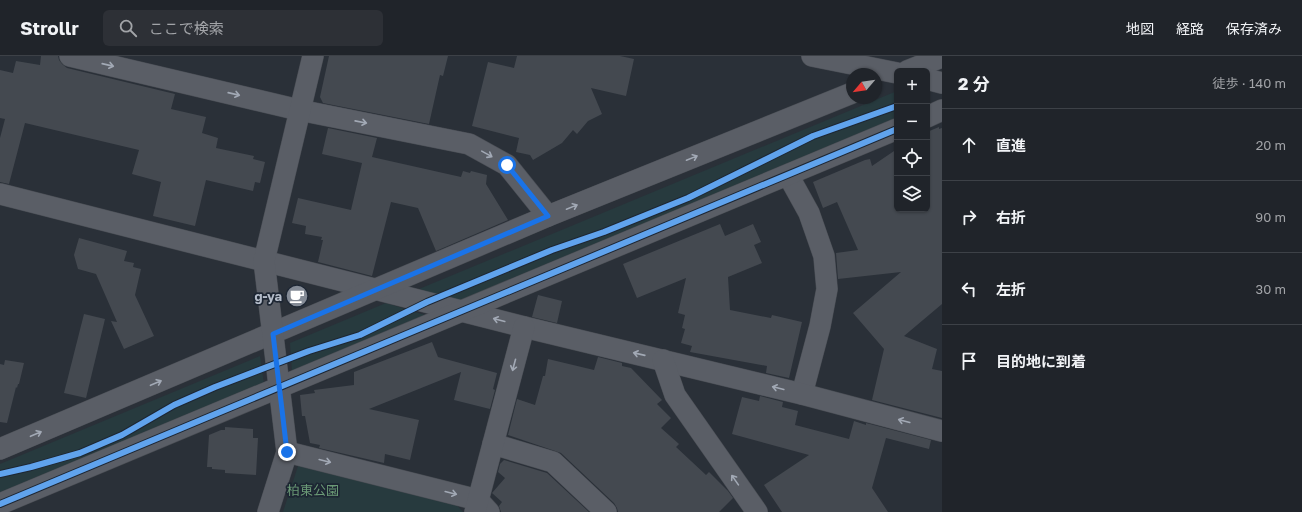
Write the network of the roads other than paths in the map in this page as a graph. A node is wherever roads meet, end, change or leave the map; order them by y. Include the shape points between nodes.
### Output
1 (70, 56) edge
2 (313, 56) edge
3 (812, 56) edge
4 (942, 57) edge
5 (914, 68) edge
6 (894, 73) edge
7 (894, 75) edge
8 (930, 80) edge
9 (882, 81) edge
10 (942, 83) edge
11 (846, 95) edge
12 (299, 110) junction
13 (942, 110) edge
14 (930, 116) edge
15 (894, 130) edge
16 (788, 175) junction
17 (0, 194) edge
18 (548, 216) junction
19 (264, 261) junction
20 (378, 290) junction
21 (462, 310) junction
22 (524, 327) junction
23 (273, 334) junction
24 (663, 360) junction
25 (280, 386) junction
26 (802, 394) junction
27 (942, 431) edge
28 (493, 444) junction
29 (0, 449) edge
30 (287, 452) junction
31 (0, 504) edge
32 (481, 508) edge
33 (268, 512) edge
34 (606, 512) edge
35 (757, 512) edge

1 -> 12 street
2 - 12 street
3 - 6 street
4 - 5 street
7 - 9 street
8 - 10 street
18 -> 11 street
12 -> 18 street via 469,144 507,165
12 - 19 street
13 - 14 street
15 - 16 street
16 - 21 street
16 - 26 street via 809,213 824,256 826,289 820,326
17 - 19 street
18 - 20 street
19 - 20 street
19 - 23 street
20 - 21 street
20 - 23 street
22 -> 21 street
21 - 25 street
24 -> 22 street
22 -> 28 street
23 - 25 street
29 -> 23 street
26 -> 24 street
35 -> 24 street via 675,395
25 - 30 street
25 - 31 street
27 -> 26 street
28 - 32 street
28 - 34 street via 553,462
30 -> 32 street
30 - 33 street

